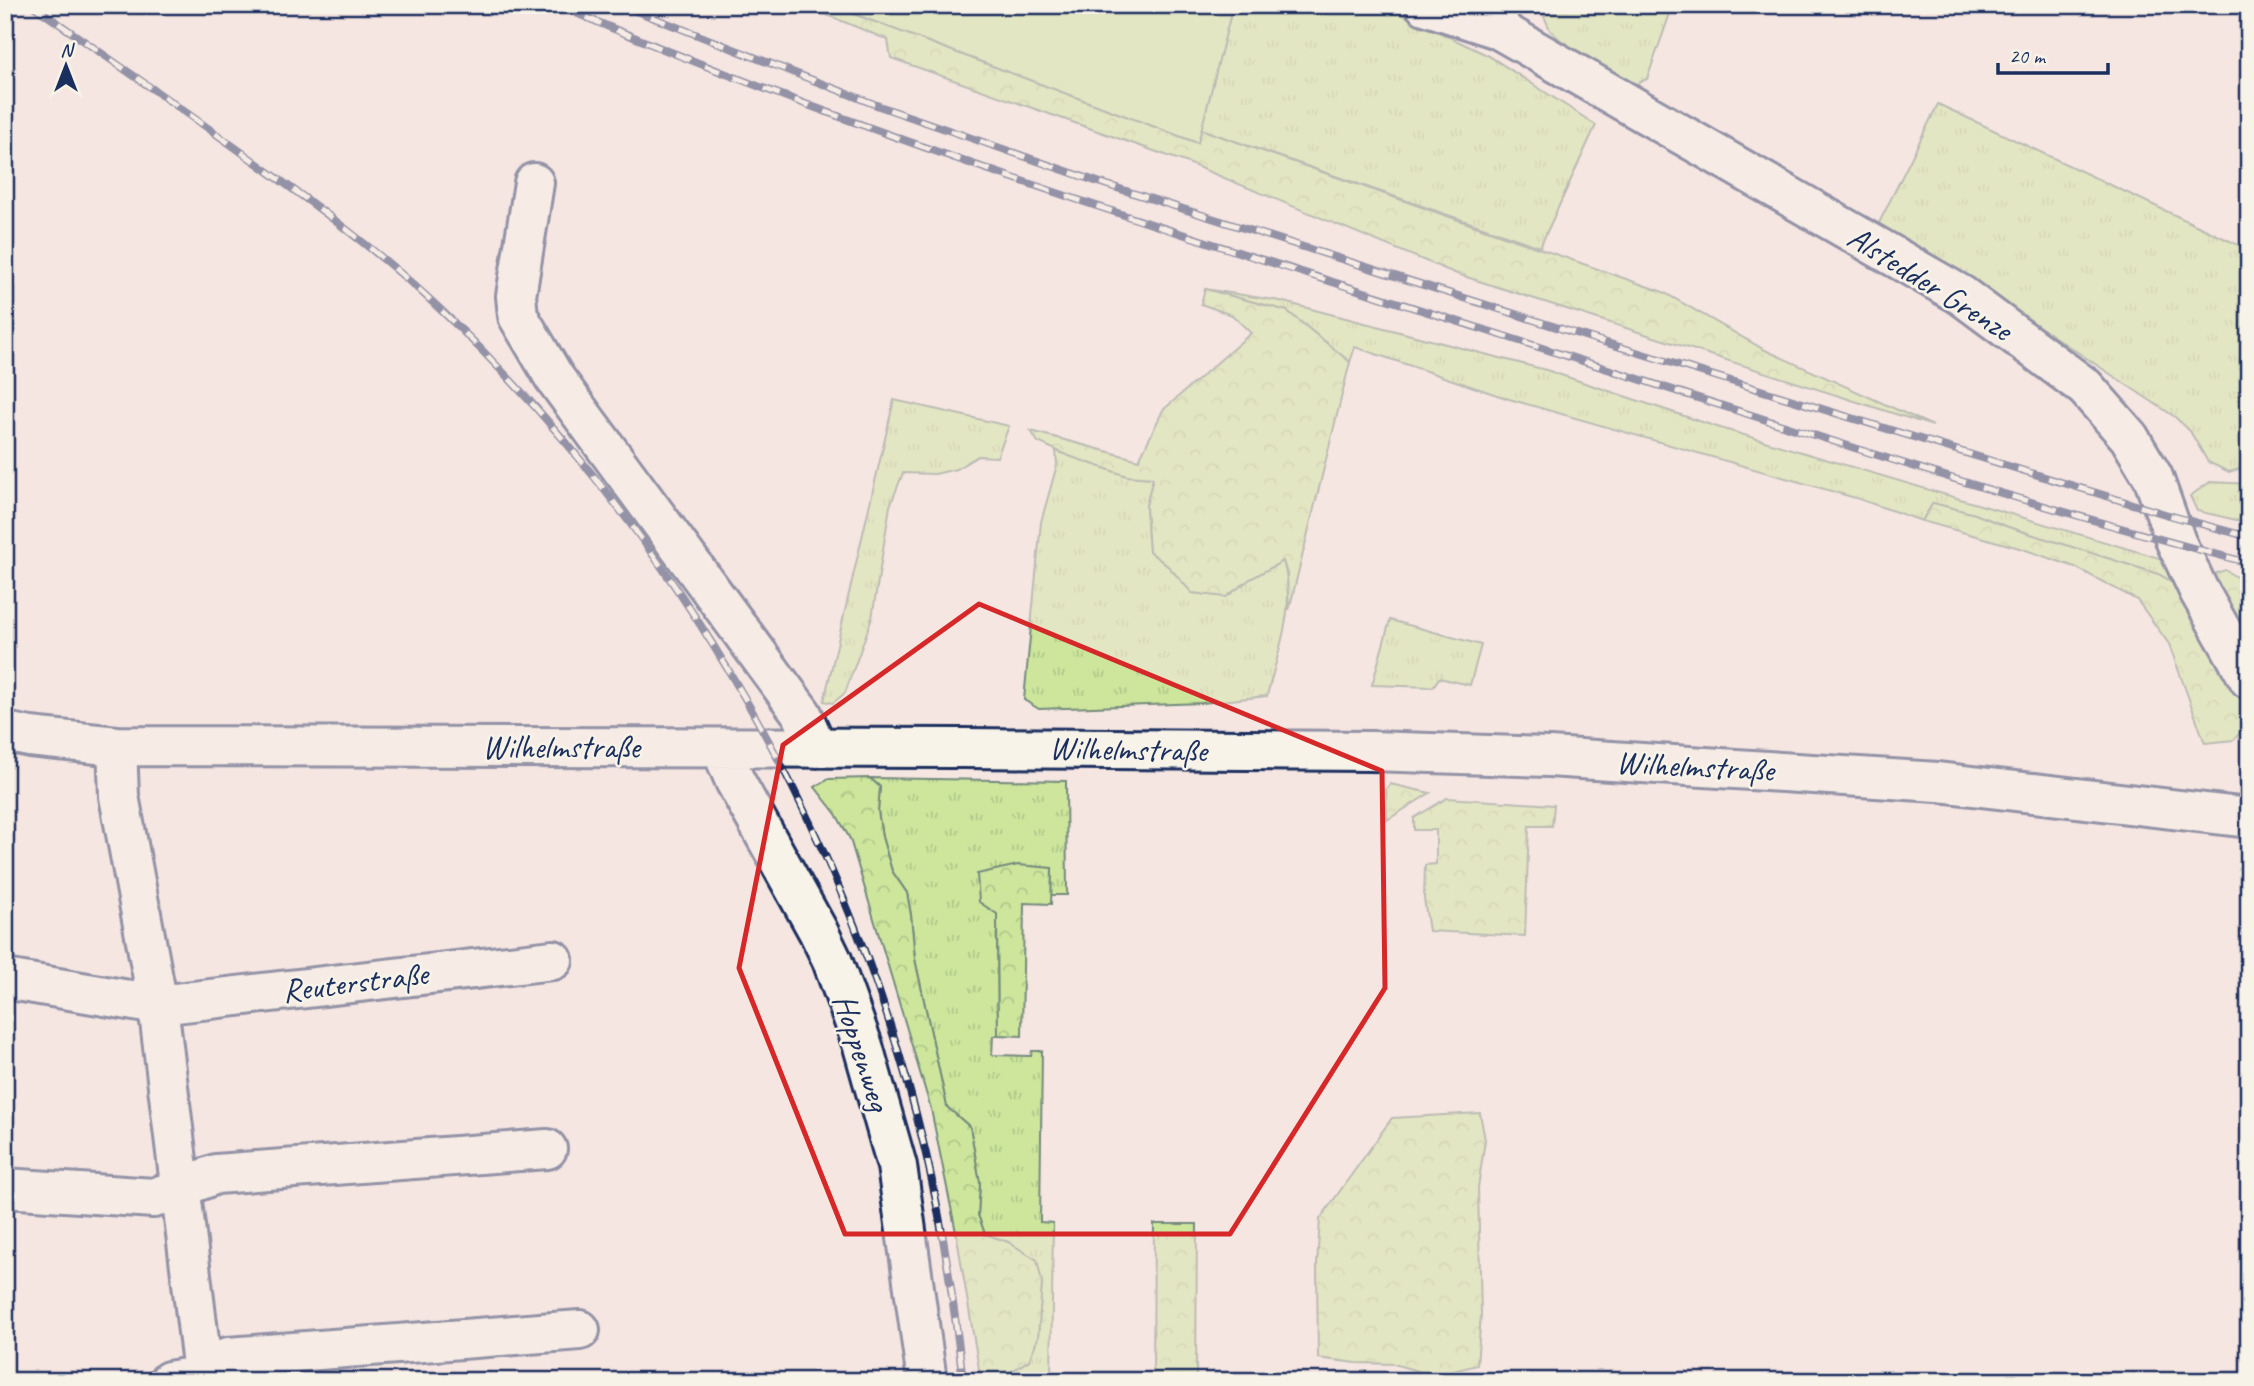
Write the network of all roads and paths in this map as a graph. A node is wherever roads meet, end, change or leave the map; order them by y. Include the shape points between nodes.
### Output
1 (1425, 5) edge
2 (1498, 17) edge
3 (534, 183) dead end
4 (2249, 680) edge
5 (5, 732) edge
6 (117, 746) junction
7 (720, 748) junction
8 (817, 748) junction
9 (2249, 818) edge
10 (553, 960) dead end
11 (5, 979) edge
12 (158, 1005) junction
13 (547, 1149) dead end
14 (5, 1188) edge
15 (181, 1188) junction
16 (579, 1331) dead end
17 (192, 1379) edge
18 (927, 1381) edge

1 - 2 street, Alstedder Grenze
2 - 4 street, Alstedder Grenze via 1961,295 2085,387 2129,437 2153,477 2187,567
3 - 8 street via 516,296 518,316 554,377 802,713
5 - 6 street, Wilhelmstraße
6 - 7 street, Wilhelmstraße
6 - 12 street via 120,796
7 - 8 street, Wilhelmstraße
7 - 18 street, Hoppenweg via 823,941 863,1046 897,1166
8 - 9 street, Wilhelmstraße via 1371,751 1549,757 1938,782
10 - 12 street, Reuterstraße
11 - 12 street, Reuterstraße
12 - 15 street
13 - 15 street via 216,1174
14 - 15 street via 153,1198
15 - 17 street
16 - 17 street via 228,1357

